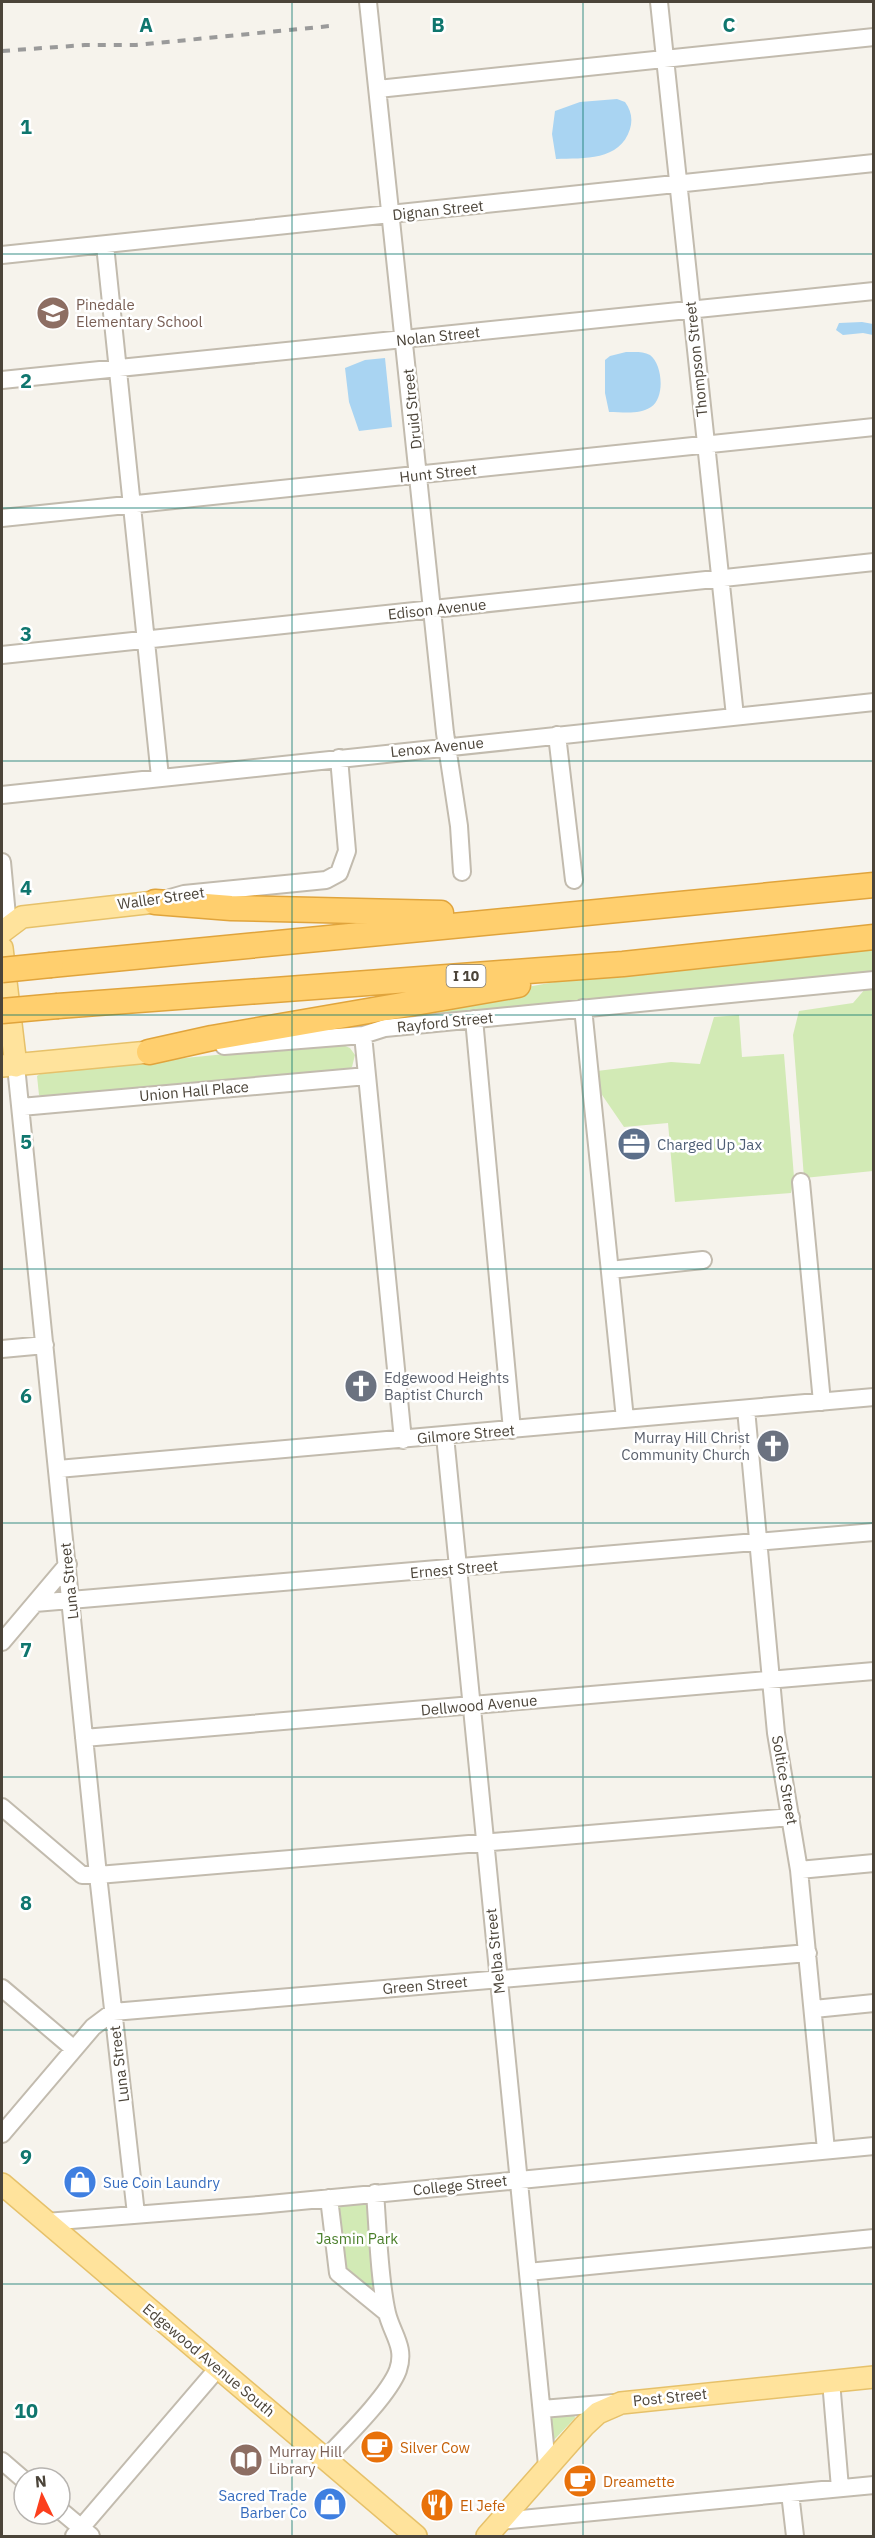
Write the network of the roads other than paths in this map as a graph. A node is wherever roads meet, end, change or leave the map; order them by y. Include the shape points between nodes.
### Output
1 (368, 2) edge
2 (659, 2) edge
3 (873, 38) edge
4 (664, 59) junction
5 (378, 89) junction
6 (873, 164) edge
7 (677, 183) junction
8 (391, 215) junction
9 (105, 245) junction
10 (2, 255) edge
11 (873, 291) edge
12 (691, 310) junction
13 (404, 339) junction
14 (116, 369) junction
15 (2, 380) edge
16 (873, 427) edge
17 (705, 443) junction
18 (419, 475) junction
19 (132, 504) junction
20 (2, 518) edge
21 (873, 562) edge
22 (719, 578) junction
23 (433, 609) junction
24 (144, 640) junction
25 (2, 655) edge
26 (873, 702) edge
27 (735, 716) junction
28 (557, 735) junction
29 (447, 746) junction
30 (339, 758) junction
31 (160, 777) junction
32 (2, 795) edge
33 (2, 862) edge
34 (462, 872) dead end
35 (574, 879) dead end
36 (873, 885) edge
37 (154, 902) junction
38 (656, 906) junction
39 (2, 931) edge
40 (873, 937) edge
41 (2, 948) edge
42 (623, 964) junction
43 (2, 970) edge
44 (873, 980) edge
45 (583, 1008) junction
46 (2, 1011) edge
47 (474, 1019) junction
48 (363, 1035) junction
49 (149, 1052) junction
50 (9, 1066) edge
51 (367, 1076) junction
52 (21, 1107) junction
53 (801, 1182) dead end
54 (703, 1260) dead end
55 (610, 1270) junction
56 (45, 1345) junction
57 (2, 1349) edge
58 (873, 1397) edge
59 (822, 1402) junction
60 (746, 1409) junction
61 (625, 1419) junction
62 (512, 1430) junction
63 (445, 1436) junction
64 (403, 1440) junction
65 (58, 1469) junction
66 (873, 1532) edge
67 (757, 1542) junction
68 (68, 1564) junction
69 (457, 1569) junction
70 (71, 1601) junction
71 (34, 1603) junction
72 (2, 1642) edge
73 (873, 1671) edge
74 (771, 1680) junction
75 (471, 1706) junction
76 (84, 1738) junction
77 (2, 1807) edge
78 (791, 1817) junction
79 (484, 1843) junction
80 (873, 1863) edge
81 (800, 1870) junction
82 (98, 1875) junction
83 (808, 1953) junction
84 (498, 1978) junction
85 (2, 1988) edge
86 (873, 2003) edge
87 (814, 2009) junction
88 (113, 2012) junction
89 (74, 2049) junction
90 (2, 2134) edge
91 (873, 2146) edge
92 (826, 2150) junction
93 (519, 2180) junction
94 (2, 2184) edge
95 (375, 2193) junction
96 (329, 2198) junction
97 (136, 2214) junction
98 (46, 2222) junction
99 (873, 2238) edge
100 (528, 2272) junction
101 (387, 2313) junction
102 (218, 2368) junction
103 (873, 2377) edge
104 (831, 2381) junction
105 (621, 2403) junction
106 (542, 2409) junction
107 (325, 2459) junction
108 (547, 2465) junction
109 (873, 2485) edge
110 (840, 2488) junction
111 (790, 2493) junction
112 (494, 2529) edge
113 (82, 2534) edge
114 (416, 2536) edge
115 (795, 2536) edge

1 - 5 street, Druid Street
2 - 4 street, Thompson Street
3 - 4 street
4 - 5 street
4 - 7 street, Thompson Street
5 - 8 street, Druid Street
6 - 7 street, Dignan Street
7 - 8 street, Dignan Street
7 - 12 street, Thompson Street
8 - 9 street, Dignan Street
8 - 13 street, Druid Street
9 - 10 street, Dignan Street
9 - 14 street
11 - 12 street, Nolan Street
12 - 13 street, Nolan Street
12 - 17 street, Thompson Street
13 - 14 street, Nolan Street
13 - 18 street, Druid Street
14 - 15 street, Nolan Street
14 - 19 street
16 - 17 street, Hunt Street via 716,445
17 - 18 street, Hunt Street
17 - 22 street, Thompson Street
18 - 19 street, Hunt Street
18 - 23 street, Druid Street
19 - 20 street, Hunt Street
19 - 24 street
21 - 22 street, Edison Avenue
22 - 23 street, Edison Avenue
22 - 27 street, Thompson Street
23 - 24 street, Edison Avenue
23 - 29 street, Druid Street
24 - 25 street, Edison Avenue
24 - 31 street
26 - 27 street, Lenox Avenue
27 - 28 street, Lenox Avenue
28 - 29 street, Lenox Avenue
28 - 35 street
29 - 30 street, Lenox Avenue
29 - 34 street, Druid Street
30 - 31 street, Lenox Avenue
30 - 37 street, Waller Street via 347,851 339,873 326,880 184,894
31 - 32 street, Lenox Avenue
33 - 39 street via 7,916
36 - 38 highway
37 - 38 highway via 231,908 470,914
37 - 39 main road, Waller Street via 22,917
38 - 43 highway, bridge
40 - 42 highway, I 10
41 - 50 main road, Luna Street
42 - 46 highway, I 10, bridge
42 - 49 highway
44 - 45 street, Rayford Street
45 - 47 street, Rayford Street
45 - 55 street
47 - 48 street, Rayford Street via 385,1028
47 - 62 street
48 - 49 street, Rayford Street
48 - 51 street
49 - 50 main road, Rayford Street
50 - 52 street, Luna Street
51 - 52 street, Union Hall Place
51 - 64 street
52 - 56 street, Luna Street
53 - 59 street
54 - 55 street
55 - 61 street
56 - 57 street
56 - 65 street, Luna Street
58 - 59 street, Gilmore Street
59 - 60 street, Gilmore Street
60 - 61 street, Gilmore Street
60 - 67 street, Soltice Street
61 - 62 street, Gilmore Street
62 - 63 street, Gilmore Street
63 - 64 street, Gilmore Street
63 - 69 street, Melba Street
64 - 65 street, Gilmore Street
65 - 68 street, Luna Street
66 - 67 street, Ernest Street
67 - 69 street, Ernest Street
67 - 74 street, Soltice Street
68 - 70 street, Luna Street
68 - 71 street
69 - 70 street, Ernest Street
69 - 75 street, Melba Street
70 - 71 street, Ernest Street
70 - 76 street, Luna Street
71 - 72 street
73 - 74 street, Dellwood Avenue
74 - 75 street, Dellwood Avenue
74 - 78 street, Soltice Street
75 - 76 street, Dellwood Avenue
75 - 79 street, Melba Street
76 - 82 street, Luna Street
77 - 82 street via 82,1875
78 - 79 street
78 - 81 street, Soltice Street
79 - 82 street
79 - 84 street, Melba Street
80 - 81 street
81 - 83 street, Soltice Street
82 - 88 street, Luna Street
83 - 84 street, Green Street
83 - 87 street, Soltice Street
84 - 88 street, Green Street
84 - 93 street, Melba Street
85 - 89 street
86 - 87 street
87 - 92 street, Soltice Street
88 - 89 street
88 - 97 street, Luna Street
89 - 90 street
91 - 92 street, College Street
92 - 93 street, College Street
93 - 95 street, College Street
93 - 100 street, Melba Street
94 - 98 main road, Edgewood Avenue South
95 - 96 street, College Street
95 - 101 street
96 - 97 street, College Street
96 - 101 street via 338,2273
97 - 98 street, College Street
98 - 102 main road, Edgewood Avenue South
99 - 100 street
100 - 106 street, Melba Street
101 - 107 street via 400,2349 397,2372
102 - 107 main road, Edgewood Avenue South
102 - 113 street
103 - 104 main road, Post Street
104 - 105 main road, Post Street
104 - 110 street
105 - 106 street
105 - 108 main road, Post Street via 598,2413
106 - 108 street, Melba Street
107 - 114 main road, Edgewood Avenue South
108 - 112 main road, Post Street
109 - 110 street
110 - 111 street
111 - 112 street
111 - 115 street

